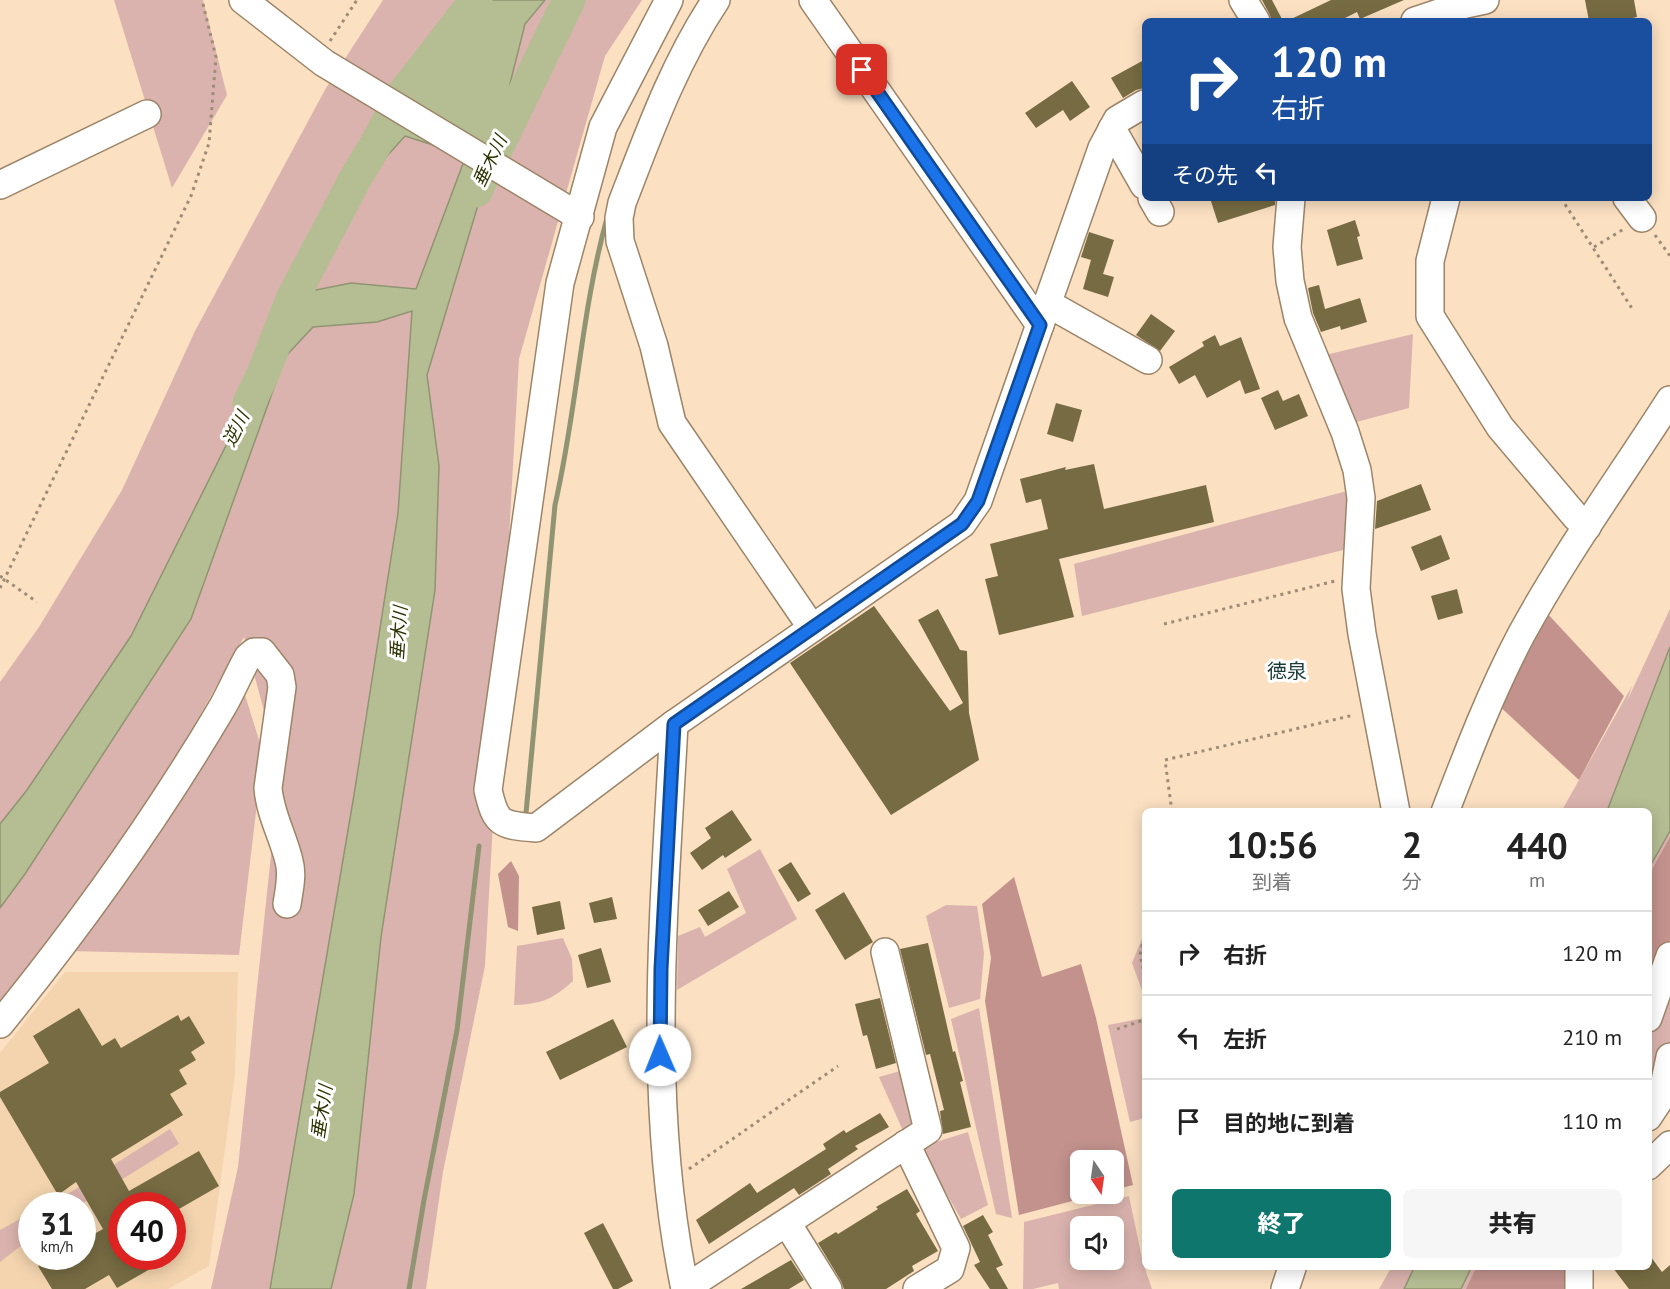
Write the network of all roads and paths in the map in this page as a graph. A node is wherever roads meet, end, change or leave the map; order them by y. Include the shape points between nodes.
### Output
1 (202, 0) edge
2 (243, 0) edge
3 (357, 0) edge
4 (669, 0) edge
5 (716, 0) edge
6 (813, 0) edge
7 (1243, 0) edge
8 (1485, 0) edge
9 (1254, 18) edge
10 (1424, 18) edge
11 (321, 61) junction
12 (1142, 105) edge
13 (147, 114) dead end
14 (1112, 129) junction
15 (1142, 182) edge
16 (0, 185) edge
17 (1291, 201) edge
18 (1445, 201) edge
19 (1563, 201) edge
20 (575, 214) junction
21 (1633, 310) dead end
22 (1044, 314) junction
23 (1148, 360) dead end
24 (1670, 400) edge
25 (1587, 527) junction
26 (0, 576) edge
27 (1357, 576) junction
28 (4, 579) junction
29 (0, 588) edge
30 (37, 602) dead end
31 (1164, 624) dead end
32 (812, 628) junction
33 (1377, 710) junction
34 (674, 724) junction
35 (1171, 808) edge
36 (1395, 808) edge
37 (1447, 808) edge
38 (287, 904) dead end
39 (1142, 946) edge
40 (885, 952) dead end
41 (1670, 956) edge
42 (1142, 964) edge
43 (1652, 1007) edge
44 (1142, 1021) edge
45 (0, 1024) edge
46 (1116, 1029) dead end
47 (1670, 1057) edge
48 (838, 1066) dead end
49 (1652, 1111) edge
50 (906, 1144) junction
51 (1670, 1145) edge
52 (1652, 1162) edge
53 (667, 1178) junction
54 (787, 1223) junction
55 (1291, 1270) edge
56 (1579, 1270) edge
57 (684, 1286) edge
58 (828, 1289) edge
59 (917, 1289) edge
60 (1285, 1289) edge
61 (1579, 1289) edge

1 - 28 path via 216,57 209,143 191,196
2 - 11 street
3 - 11 path
4 - 20 street via 603,127
5 - 32 street via 662,99 622,203 620,242 654,346 672,423
6 - 22 street
7 - 9 street
8 - 10 street
11 - 20 street
12 - 14 street via 1117,120
13 - 16 street
14 - 15 street
14 - 22 street via 1102,147
17 - 27 street via 1287,247 1298,318 1357,470 1361,498
18 - 25 street via 1430,261 1430,316 1500,428
19 - 21 path
20 - 34 street via 559,294 488,790 494,813 509,826 536,828
22 - 23 street
22 - 32 street via 978,501 962,524
24 - 25 street
25 - 37 street via 1521,636 1487,705
26 - 28 path
27 - 31 path
27 - 33 street via 1358,606
28 - 29 path
28 - 30 path
32 - 34 street
33 - 35 path via 1165,760
33 - 36 street
34 - 53 street via 659,1032
38 - 45 street via 289,861 269,803 268,788 282,687 280,675 262,652 254,652 168,796 113,877
39 - 42 path
40 - 50 street via 928,1130
41 - 43 street
44 - 46 path
47 - 49 street via 1662,1096
48 - 53 path via 680,1175
50 - 54 street
50 - 59 street via 956,1248 950,1269
51 - 52 street
53 - 57 street
54 - 57 street
54 - 58 street
55 - 60 street
56 - 61 street

